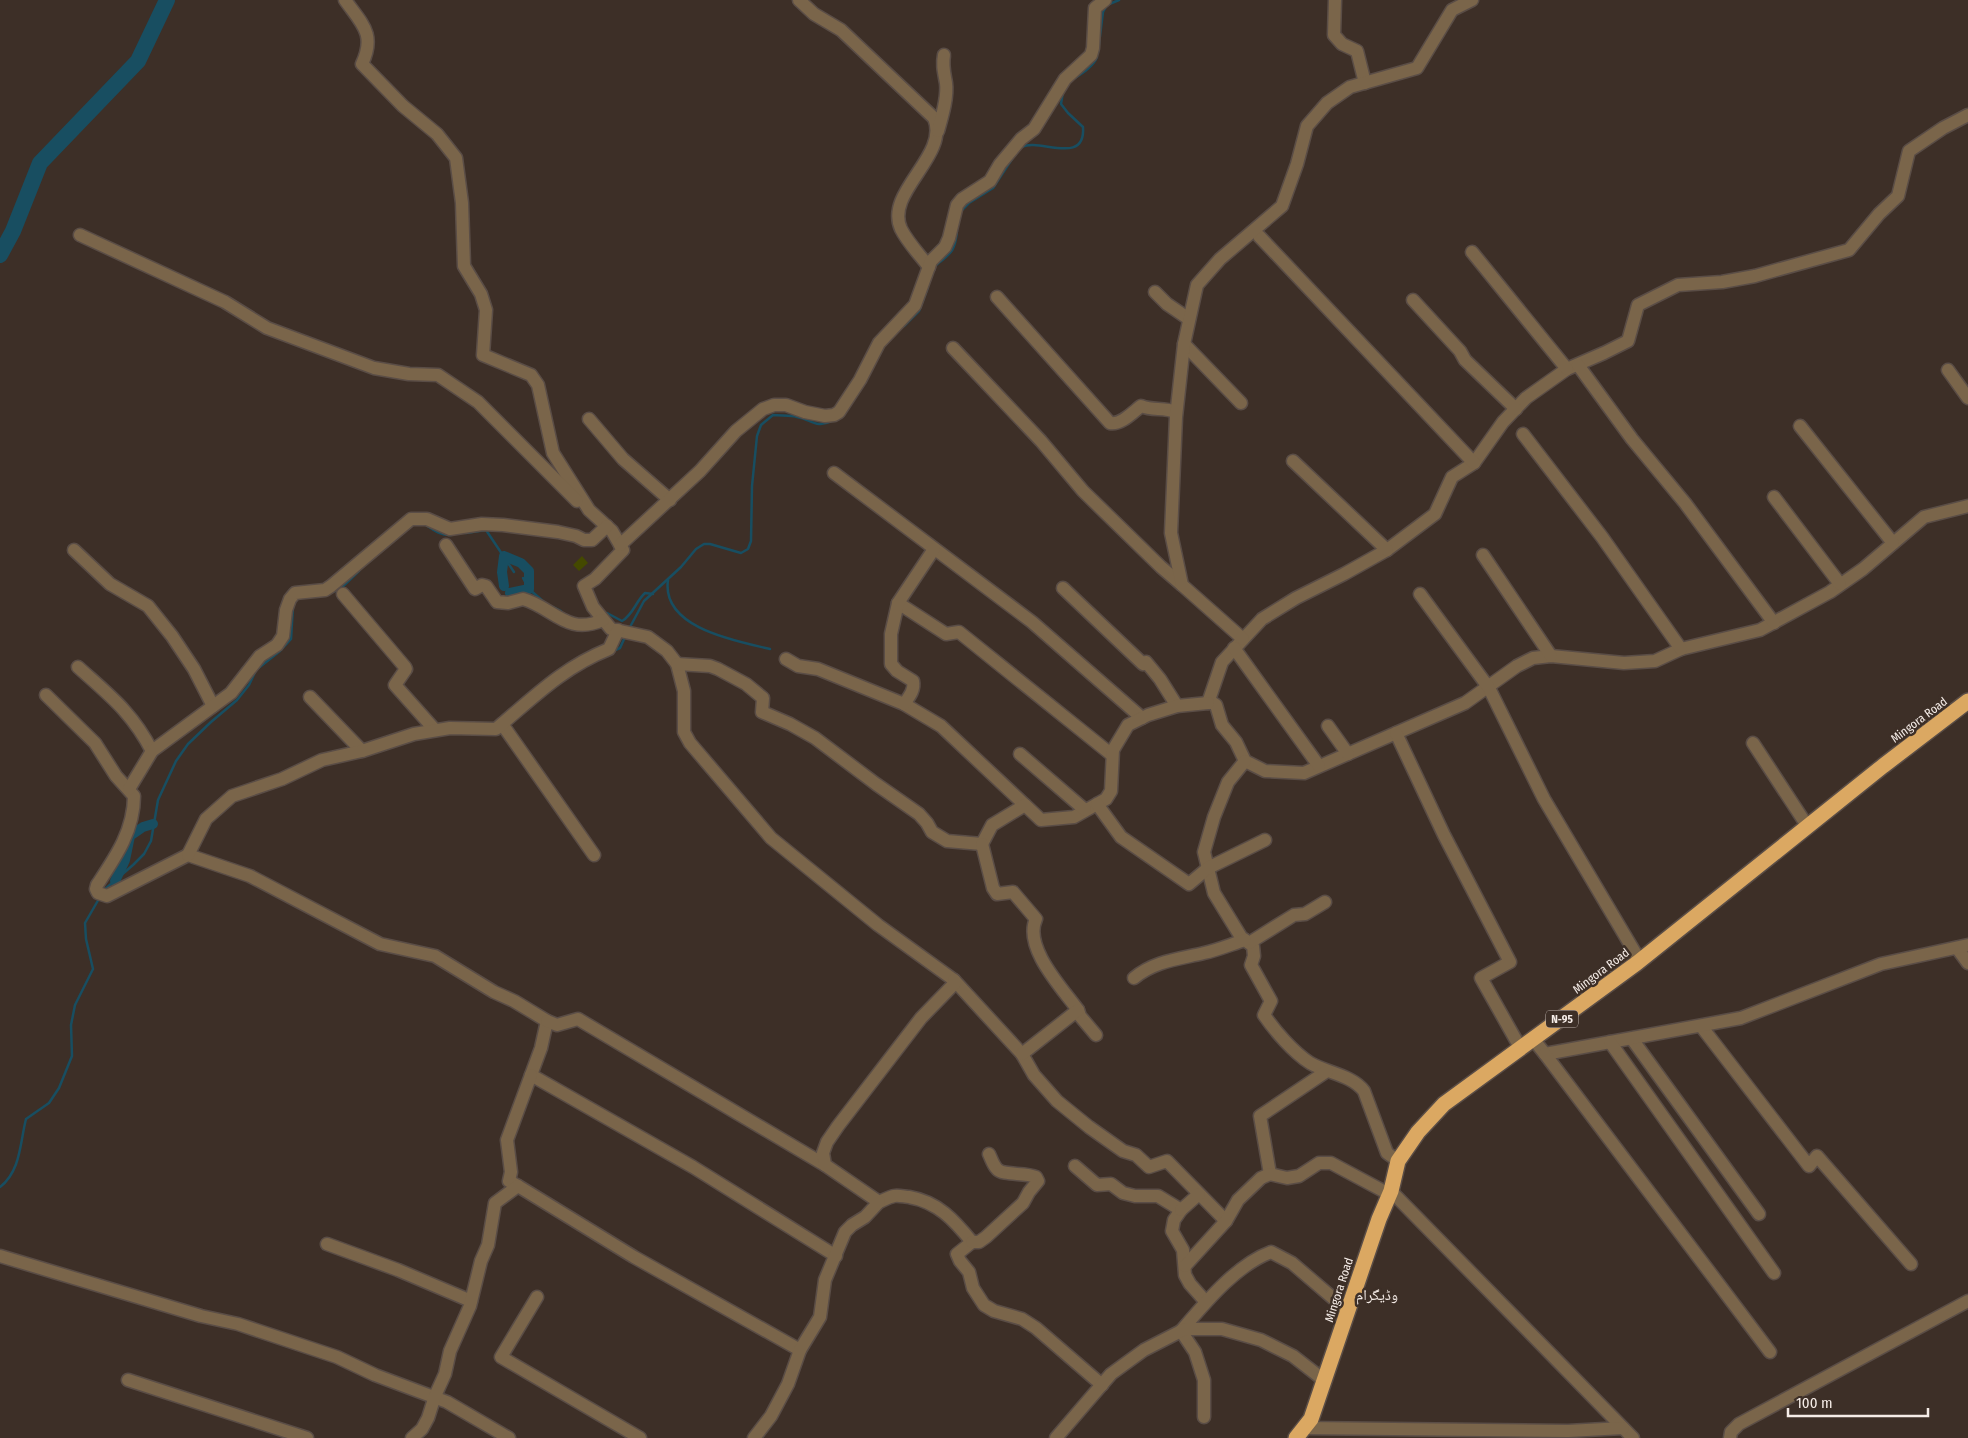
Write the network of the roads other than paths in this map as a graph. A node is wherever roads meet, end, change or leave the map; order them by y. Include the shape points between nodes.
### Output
1 (345, 0) edge
2 (799, 0) edge
3 (1105, 0) edge
4 (1336, 0) edge
5 (1472, 0) edge
6 (944, 55) dead end
7 (1365, 83) junction
8 (1968, 115) edge
9 (938, 131) junction
10 (80, 234) dead end
11 (1259, 236) dead end
12 (1472, 252) dead end
13 (928, 267) junction
14 (1155, 292) dead end
15 (997, 297) dead end
16 (1413, 300) dead end
17 (1189, 319) junction
18 (1184, 344) junction
19 (953, 348) dead end
20 (1573, 367) junction
21 (1948, 370) dead end
22 (1968, 398) edge
23 (1241, 403) dead end
24 (1516, 409) junction
25 (1176, 412) junction
26 (589, 419) dead end
27 (1800, 426) dead end
28 (1523, 434) dead end
29 (1293, 461) dead end
30 (1474, 463) junction
31 (834, 473) dead end
32 (1774, 497) dead end
33 (670, 500) junction
34 (1968, 506) edge
35 (589, 510) junction
36 (607, 526) junction
37 (1893, 543) junction
38 (446, 544) dead end
39 (620, 545) junction
40 (934, 549) junction
41 (74, 550) dead end
42 (1387, 550) junction
43 (1483, 555) dead end
44 (1840, 584) junction
45 (1182, 585) junction
46 (1062, 588) dead end
47 (343, 594) dead end
48 (1420, 594) dead end
49 (898, 603) junction
50 (603, 620) junction
51 (1774, 622) junction
52 (618, 630) junction
53 (1238, 644) junction
54 (1681, 649) junction
55 (1551, 656) junction
56 (786, 659) dead end
57 (677, 664) junction
58 (78, 667) dead end
59 (1489, 688) junction
60 (46, 694) dead end
61 (310, 696) dead end
62 (1968, 701) edge
63 (1208, 703) junction
64 (904, 704) junction
65 (213, 706) junction
66 (1177, 706) junction
67 (1142, 718) junction
68 (502, 724) junction
69 (1328, 726) dead end
70 (435, 730) junction
71 (1396, 733) junction
72 (1753, 743) dead end
73 (152, 751) junction
74 (362, 751) junction
75 (1020, 754) dead end
76 (1348, 754) junction
77 (1112, 755) junction
78 (1246, 761) junction
79 (1319, 766) junction
80 (129, 789) junction
81 (1097, 804) junction
82 (1025, 805) junction
83 (1085, 810) junction
84 (1808, 827) junction
85 (1266, 840) dead end
86 (982, 844) junction
87 (188, 855) junction
88 (594, 855) dead end
89 (1208, 868) junction
90 (1325, 902) dead end
91 (1247, 941) junction
92 (1962, 947) edge
93 (1640, 961) junction
94 (1968, 963) edge
95 (1134, 978) dead end
96 (954, 980) junction
97 (1078, 1010) junction
98 (547, 1021) junction
99 (1700, 1026) junction
100 (1096, 1035) dead end
101 (1632, 1039) junction
102 (1534, 1040) junction
103 (1610, 1042) junction
104 (1522, 1049) junction
105 (1022, 1054) junction
106 (1545, 1054) junction
107 (1327, 1071) junction
108 (530, 1075) junction
109 (989, 1154) dead end
110 (1398, 1161) junction
111 (825, 1165) junction
112 (1075, 1166) dead end
113 (1270, 1174) junction
114 (518, 1186) junction
115 (1390, 1192) junction
116 (1200, 1194) junction
117 (879, 1202) junction
118 (1181, 1210) junction
119 (1759, 1214) dead end
120 (1226, 1221) junction
121 (972, 1242) junction
122 (327, 1244) dead end
123 (0, 1256) edge
124 (836, 1256) junction
125 (1911, 1264) dead end
126 (1184, 1266) junction
127 (1774, 1273) dead end
128 (536, 1297) dead end
129 (471, 1301) junction
130 (1968, 1301) edge
131 (1206, 1302) junction
132 (1348, 1311) junction
133 (1180, 1331) junction
134 (800, 1350) junction
135 (1770, 1352) dead end
136 (128, 1380) dead end
137 (1325, 1381) junction
138 (1102, 1385) junction
139 (435, 1396) junction
140 (1204, 1417) dead end
141 (1623, 1428) junction
142 (1300, 1433) edge
143 (1438, 1434) edge
144 (308, 1438) edge
145 (412, 1438) edge
146 (509, 1438) edge
147 (640, 1438) edge
148 (754, 1438) edge
149 (1056, 1438) edge
150 (1633, 1438) edge
151 (1730, 1438) edge

1 - 35 street via 367,31 369,50 362,64 403,106 437,134 456,158 462,204 464,266 481,294 486,310 483,355 531,375 538,386 553,453
2 - 9 street via 840,30 934,118
3 - 13 street via 1095,8 1091,55 1065,79 1034,128 1021,139 985,186 957,205 945,247
4 - 7 street via 1334,35 1342,44 1357,51
5 - 7 street via 1452,10 1417,68
6 - 9 street via 942,69 946,84
7 - 17 street via 1350,87 1327,103 1307,126 1282,206 1220,259 1196,285
8 - 20 street via 1909,151 1898,196 1850,250 1755,276 1722,282 1678,284 1638,305 1628,341
9 - 13 street via 930,154 906,191 899,216 901,228
10 - 35 street via 225,302 267,328 374,368 438,375 478,402
11 - 30 street
12 - 20 street
13 - 33 street via 915,306 879,343 839,412 825,416 786,405 763,409 736,431
14 - 17 street
15 - 25 street via 1110,423 1121,421 1141,406 1147,410 1166,408
16 - 24 street via 1465,360
17 - 18 street
18 - 23 street
18 - 25 street
19 - 45 street via 1041,441 1084,492
20 - 24 street via 1526,398
20 - 51 street via 1685,503
21 - 22 street
24 - 30 street
25 - 45 street via 1171,533
26 - 33 street via 623,459
27 - 37 street
28 - 54 street via 1602,537
29 - 42 street
30 - 42 street via 1452,477 1435,514
31 - 40 street
32 - 44 street
33 - 39 street
34 - 37 street via 1924,518
35 - 36 street
36 - 39 street
36 - 65 street via 592,540 584,540 558,532 482,524 450,529 427,519 411,519 325,590 295,593 286,610 283,636 277,645 260,656 236,689
37 - 44 street
38 - 50 street via 475,588 486,586 497,602 523,599 576,625 585,626
39 - 50 street via 623,550 584,586 590,603
40 - 49 street
40 - 67 street via 1032,622
41 - 65 street via 110,584 148,606 172,636
42 - 53 street via 1262,619
43 - 55 street
44 - 51 street
45 - 53 street
46 - 66 street via 1143,664 1146,662
47 - 70 street via 405,666 395,685
48 - 59 street
49 - 64 street via 891,634 891,664 914,684
49 - 77 street via 946,634 959,632
50 - 52 street via 611,629
51 - 54 street via 1760,630
52 - 57 street via 648,637 667,651
52 - 68 street via 609,649 568,669
53 - 63 street via 1222,662
53 - 79 street
54 - 55 street via 1655,661 1624,663
55 - 59 street via 1533,658 1517,666
56 - 64 street
57 - 86 street via 710,666 746,684 763,698 762,712 815,738 919,814 932,832 952,843
57 - 96 street via 684,691 684,732 753,818 771,838 827,884
58 - 73 street via 126,710
59 - 71 street via 1465,703
59 - 93 street via 1544,799
60 - 80 street via 95,743 116,776
61 - 74 street
62 - 84 highway, Mingora Road / N-95
63 - 66 street
63 - 78 street via 1216,705 1222,725
64 - 82 street via 941,726
65 - 73 street
66 - 67 street
67 - 77 street via 1128,725
68 - 70 street via 496,729
68 - 88 street
69 - 76 street
70 - 74 street via 398,738
71 - 76 street
71 - 104 street via 1510,962 1481,978
72 - 84 street
73 - 80 street
74 - 87 street via 322,760 282,779 232,796 206,819
75 - 83 street
76 - 79 street
77 - 81 street via 1112,791 1106,800
78 - 79 street via 1265,771 1304,773
78 - 89 street via 1228,782 1214,817 1204,852
80 - 87 street via 134,796 134,806 124,844 96,889 108,896
81 - 83 street
81 - 89 street via 1121,837 1189,884
82 - 83 street via 1041,820 1074,817
82 - 86 street via 992,825
84 - 93 highway, Mingora Road / N-95
85 - 89 street
86 - 97 street via 993,888 997,894 1013,892 1036,919 1033,925 1043,964
87 - 98 street via 250,876 380,944 435,956
89 - 91 street via 1214,893 1241,938
90 - 91 street
91 - 95 street via 1163,962
91 - 107 street via 1254,950 1251,965 1271,1001 1264,1015 1276,1033 1308,1062
92 - 94 street
92 - 99 street via 1881,964 1741,1018
93 - 102 highway, Mingora Road / N-95
96 - 105 street
96 - 111 street via 955,983 921,1018 838,1126 823,1153
97 - 100 street
97 - 105 street
98 - 108 street
98 - 111 street via 557,1025 578,1019
99 - 101 street
99 - 125 street via 1809,1166 1817,1156
101 - 103 street
101 - 119 street
102 - 104 highway, Mingora Road / N-95
102 - 106 street
103 - 106 street
103 - 127 street
104 - 110 highway, Mingora Road / N-95 via 1444,1104 1418,1132
105 - 116 street via 1034,1075 1057,1101 1089,1127 1123,1151 1136,1155 1149,1167 1166,1161
106 - 135 street
107 - 110 street via 1361,1086 1387,1153
107 - 113 street via 1260,1116
108 - 114 street via 506,1140 511,1172 509,1181
108 - 124 street via 685,1162
109 - 121 street via 997,1170 1028,1174 1038,1181 1028,1192 1024,1203 986,1237
110 - 115 highway, Mingora Road / N-95
111 - 117 street
112 - 118 street via 1097,1185 1111,1184 1123,1194 1158,1196
113 - 115 street via 1287,1178 1299,1176 1318,1163 1330,1163
113 - 120 street via 1261,1178 1238,1200
114 - 129 street via 495,1203 488,1245
114 - 134 street via 634,1257
115 - 132 highway, Mingora Road / N-95
115 - 141 street
116 - 118 street
116 - 120 street
117 - 121 street via 893,1196 930,1202 953,1219
117 - 124 street via 845,1232
118 - 126 street via 1172,1231 1183,1250
120 - 126 street
121 - 138 street via 957,1254 984,1305 1022,1319 1036,1328
122 - 129 street
123 - 139 street via 238,1324 337,1357
124 - 134 street via 825,1280 820,1316
126 - 131 street via 1190,1284
128 - 147 street via 501,1357
129 - 139 street
130 - 151 street via 1739,1424
131 - 132 street via 1255,1258 1271,1252 1292,1263
131 - 133 street
132 - 137 highway, Mingora Road / N-95
133 - 137 street via 1222,1329 1261,1340 1293,1356
133 - 138 street via 1144,1350 1111,1374
133 - 140 street via 1195,1352 1204,1380
134 - 148 street via 788,1384 771,1416
136 - 144 street
137 - 142 highway, Mingora Road / N-95 via 1311,1419
138 - 149 street
139 - 145 street via 422,1429
139 - 146 street
141 - 143 street
141 - 150 street
142 - 143 street

